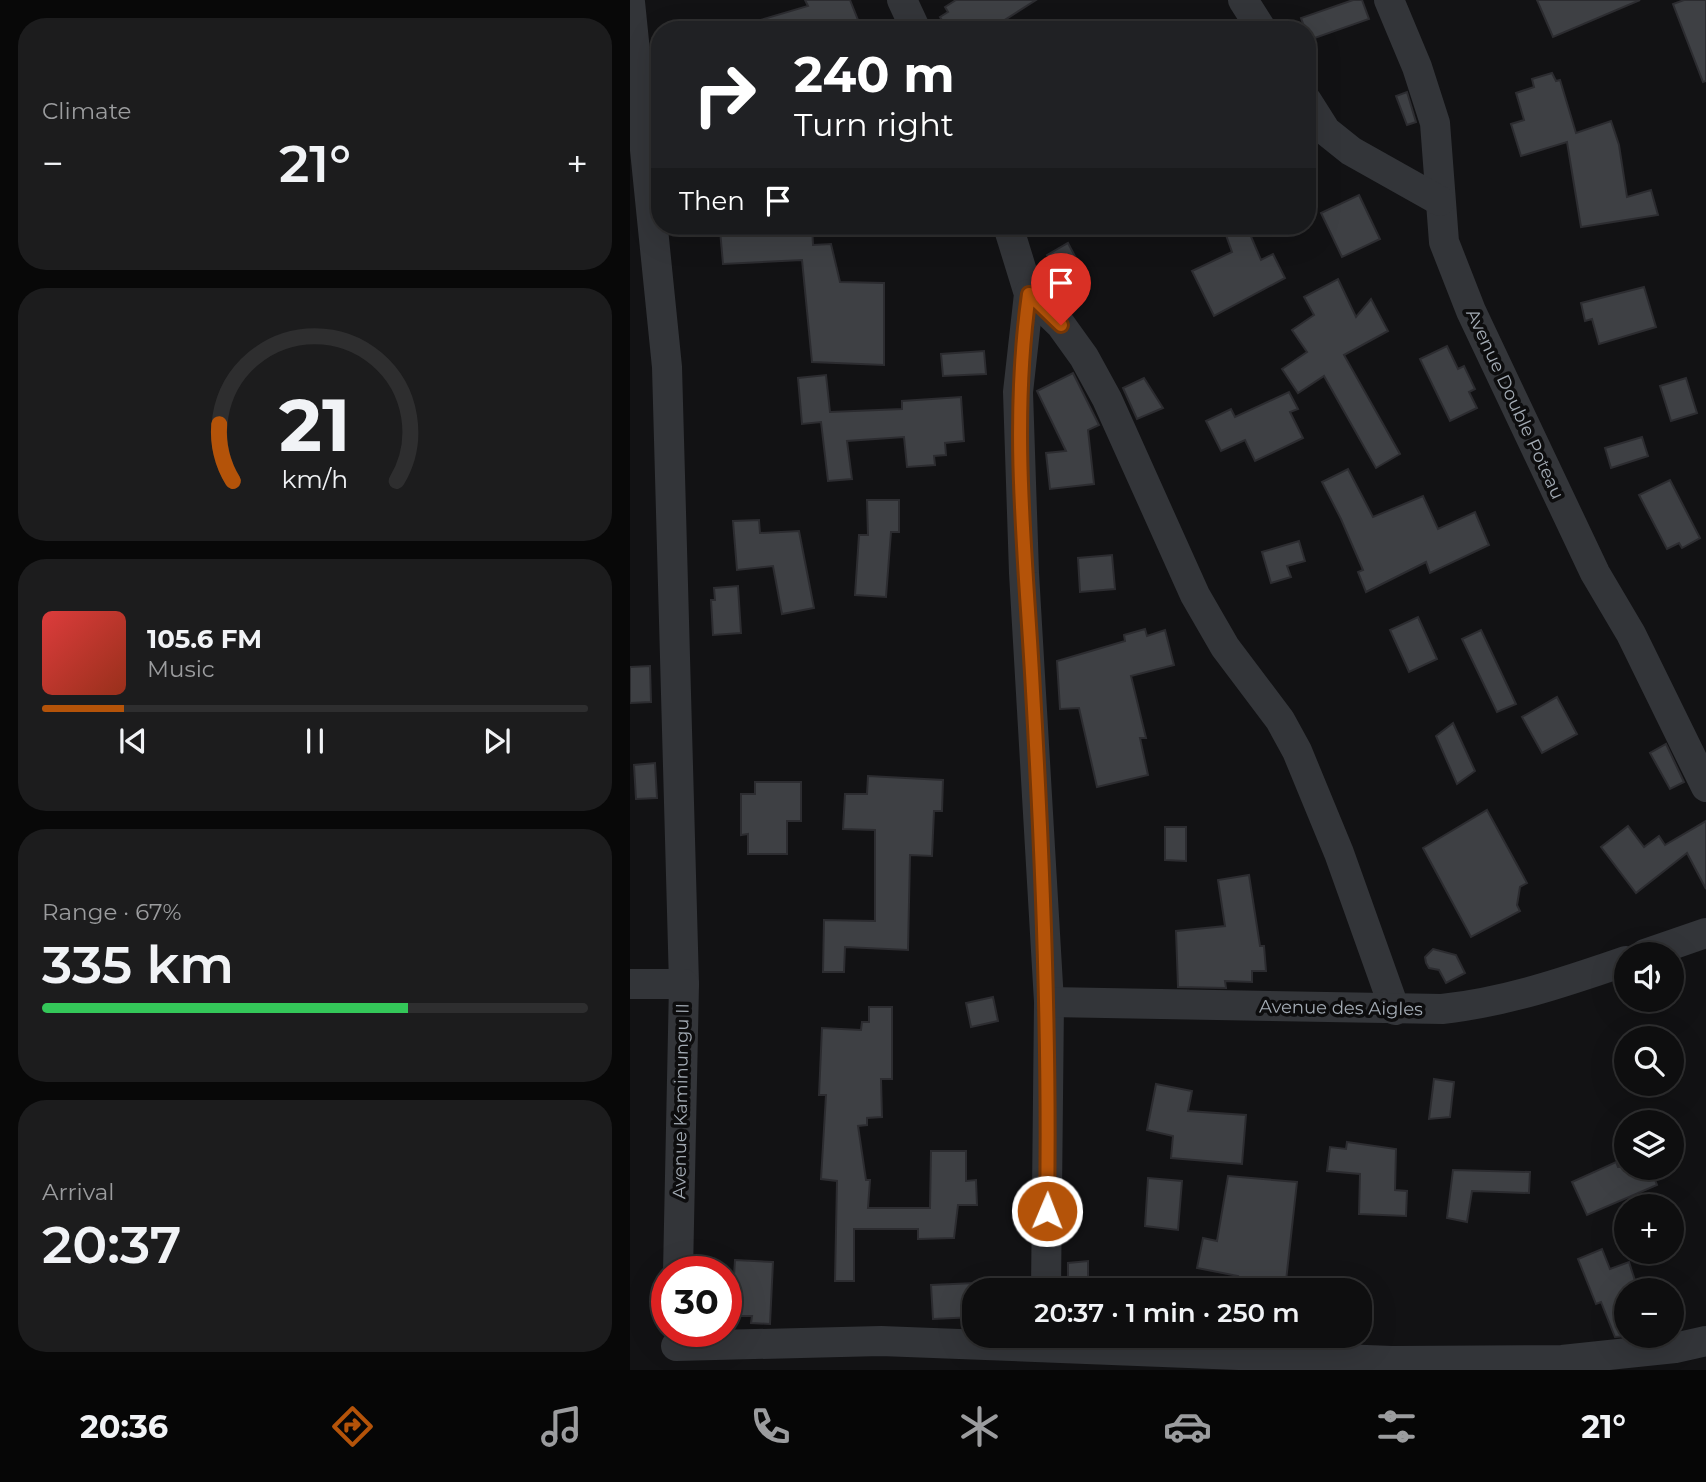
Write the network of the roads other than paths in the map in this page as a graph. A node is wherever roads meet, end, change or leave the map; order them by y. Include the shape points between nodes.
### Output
1 (902, 0) edge
2 (1243, 0) edge
3 (1389, 0) edge
4 (630, 2) edge
5 (912, 21) edge
6 (1256, 21) edge
7 (1316, 115) edge
8 (1440, 201) junction
9 (651, 209) edge
10 (654, 235) edge
11 (1011, 235) edge
12 (1029, 294) junction
13 (1706, 787) edge
14 (1706, 933) edge
15 (1680, 942) edge
16 (1614, 965) edge
17 (630, 984) edge
18 (684, 984) junction
19 (1049, 1002) junction
20 (1395, 1010) junction
21 (678, 1256) edge
22 (1046, 1278) edge
23 (962, 1341) edge
24 (1706, 1341) edge
25 (1166, 1348) edge
26 (676, 1349) edge

1 - 5 street
2 - 6 street
3 - 8 street, Avenue Double Poteau via 1418,67 1435,123
4 - 9 street
7 - 8 street via 1326,131 1351,151
8 - 13 street, Avenue Double Poteau via 1444,242 1471,311 1595,573 1632,634
10 - 18 street via 667,367
11 - 12 street
12 - 19 street via 1018,405
12 - 20 street via 1061,325 1084,357 1195,595 1225,648 1280,720 1297,751
14 - 15 street
16 - 20 street, Avenue des Aigles via 1480,1005
17 - 18 street, Avenue Kaminungu II
18 - 21 street, Avenue Kaminungu II
19 - 20 street, Avenue des Aigles
19 - 22 street
23 - 26 street
24 - 25 street via 1562,1360 1392,1361

